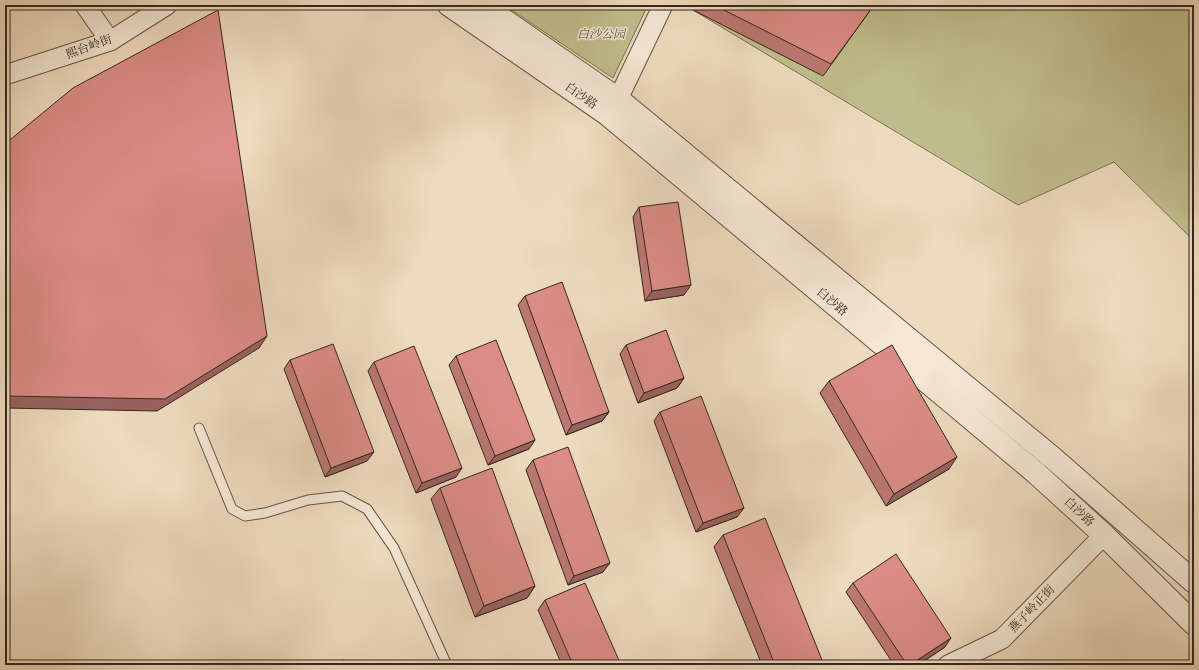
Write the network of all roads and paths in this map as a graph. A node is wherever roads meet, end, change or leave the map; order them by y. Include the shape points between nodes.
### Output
1 (85, 5) edge
2 (167, 5) edge
3 (449, 5) edge
4 (482, 5) edge
5 (663, 5) edge
6 (110, 41) junction
7 (5, 75) edge
8 (618, 99) junction
9 (199, 428) dead end
10 (1104, 535) junction
11 (1194, 582) edge
12 (1194, 624) edge
13 (447, 665) edge
14 (948, 665) edge

1 - 6 street
2 - 6 street, 熙台岭街
3 - 10 street, 白沙路 via 607,114 1036,473
4 - 8 street, 白沙路
5 - 8 street
6 - 7 street, 熙台岭街
8 - 11 street, 白沙路 via 1054,459
9 - 13 lane via 232,509 245,516 308,500 342,496 368,509 394,548
10 - 12 street, 白沙路
10 - 14 street, 燕子岭正街 via 1002,639

